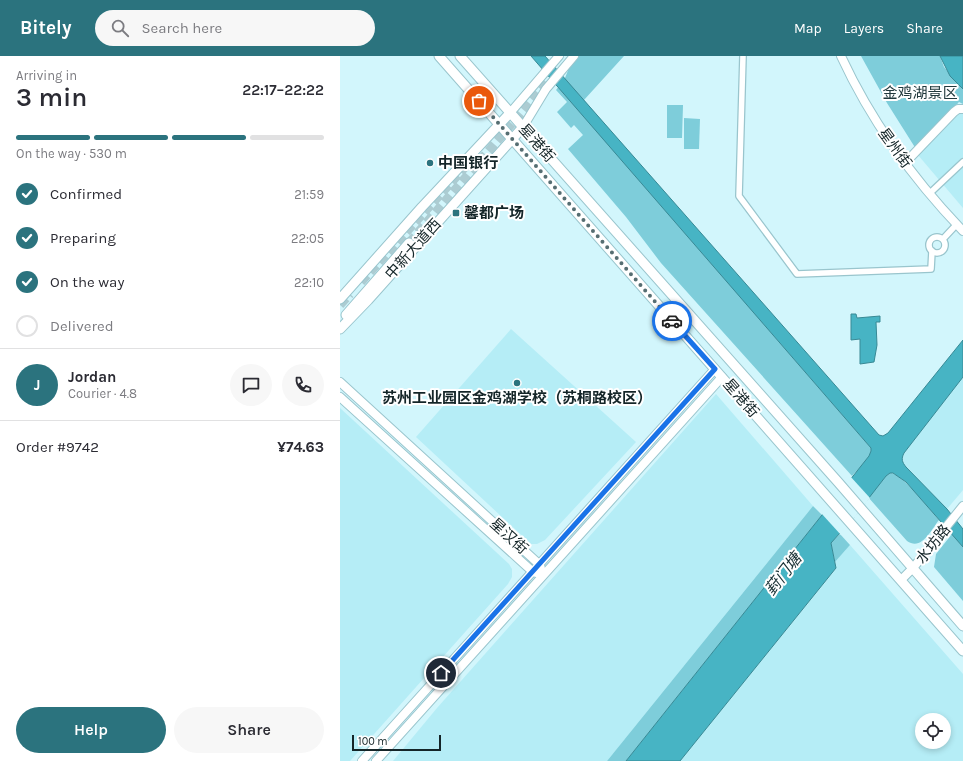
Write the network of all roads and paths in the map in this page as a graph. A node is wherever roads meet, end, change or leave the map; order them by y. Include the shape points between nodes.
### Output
1 (439, 56) edge
2 (460, 56) edge
3 (574, 56) edge
4 (743, 56) edge
5 (841, 56) edge
6 (557, 59) edge
7 (963, 109) edge
8 (510, 113) junction
9 (499, 124) junction
10 (523, 127) junction
11 (512, 139) junction
12 (963, 162) edge
13 (905, 163) junction
14 (930, 193) junction
15 (957, 224) junction
16 (963, 231) edge
17 (943, 239) junction
18 (408, 242) tunnel mouth
19 (932, 251) junction
20 (340, 299) tunnel mouth
21 (340, 323) edge
22 (340, 329) edge
23 (715, 369) junction
24 (722, 377) junction
25 (340, 382) edge
26 (703, 382) junction
27 (711, 389) junction
28 (340, 397) edge
29 (445, 478) junction
30 (437, 486) junction
31 (605, 492) junction
32 (612, 499) junction
33 (963, 506) edge
34 (540, 565) junction
35 (913, 568) junction
36 (533, 572) junction
37 (543, 575) junction
38 (900, 580) junction
39 (963, 626) edge
40 (963, 651) edge
41 (460, 652) junction
42 (468, 659) junction
43 (362, 761) edge
44 (376, 761) edge

1 - 9 main road, 星港街
2 - 8 main road, 星港街
3 - 10 main road, 中新大道西 via 546,89
4 - 19 street via 740,196 797,274 931,269
5 - 13 main road, 星州街 via 862,97
6 - 8 main road, 中新大道西
7 - 13 main road via 954,112
8 - 9 main road, 中新大道西
8 - 10 main road, 星港街
9 - 11 main road, 星港街
9 - 20 main road, 中新大道西
10 - 11 main road, 中新大道西
10 - 35 main road, 星港街
11 - 22 main road, 中新大道西
11 - 23 main road, 星港街
12 - 14 street
13 - 14 main road, 星州街
14 - 15 main road, 星州街
15 - 16 main road, 星州街
15 - 17 street
17 - 19 street via 945,244 942,251
17 - 19 street via 935,237 931,240 929,247
18 - 21 main road
23 - 24 main road, 星港街
23 - 26 main road
24 - 27 main road
24 - 38 main road, 星港街
25 - 29 main road, 星汉街
26 - 27 main road
26 - 31 main road
27 - 32 main road
28 - 30 main road, 星汉街
29 - 30 main road
29 - 34 main road, 星汉街
30 - 36 main road, 星汉街
31 - 32 main road
31 - 34 main road
32 - 37 main road
33 - 35 main road, 水坊路
34 - 36 main road
34 - 37 main road, 星汉街
35 - 38 main road, 水坊路
35 - 39 main road, 星港街
36 - 37 main road, 星汉街
36 - 41 main road
37 - 42 main road
38 - 40 main road, 星港街
41 - 42 main road
41 - 43 main road
42 - 44 main road

